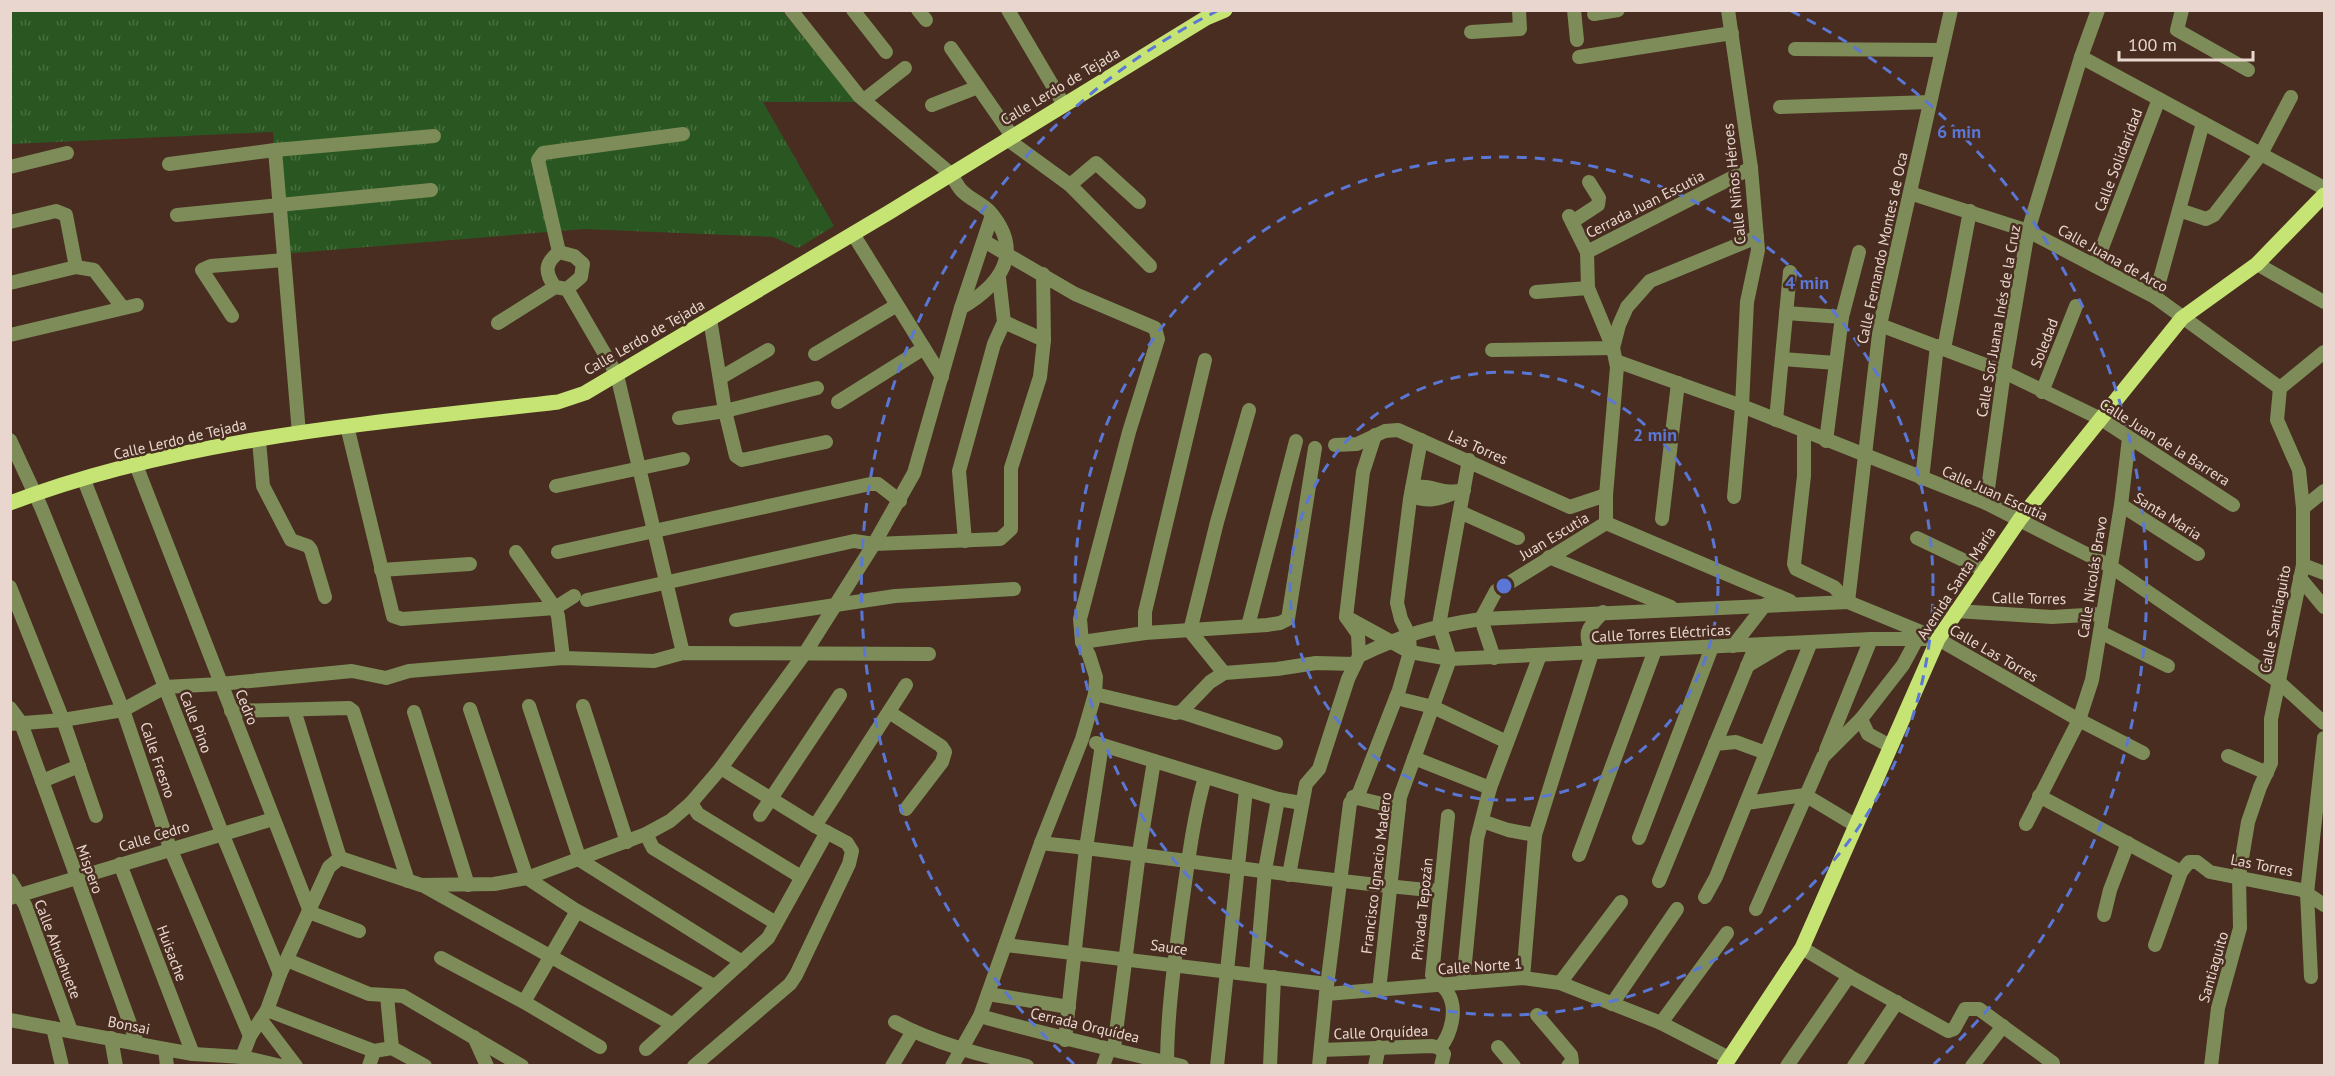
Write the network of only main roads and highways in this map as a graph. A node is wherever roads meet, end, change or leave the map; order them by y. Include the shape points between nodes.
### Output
1 (1225, 10) edge
2 (2325, 195) edge
3 (10, 503) edge
4 (1726, 1062) edge

1 - 3 main road, Calle Lerdo de Tejada via 585,393 558,402 259,440 136,465
2 - 4 main road, Avenida Santa María via 2257,264 2182,318 2020,519 1984,570 1938,639 1802,948

